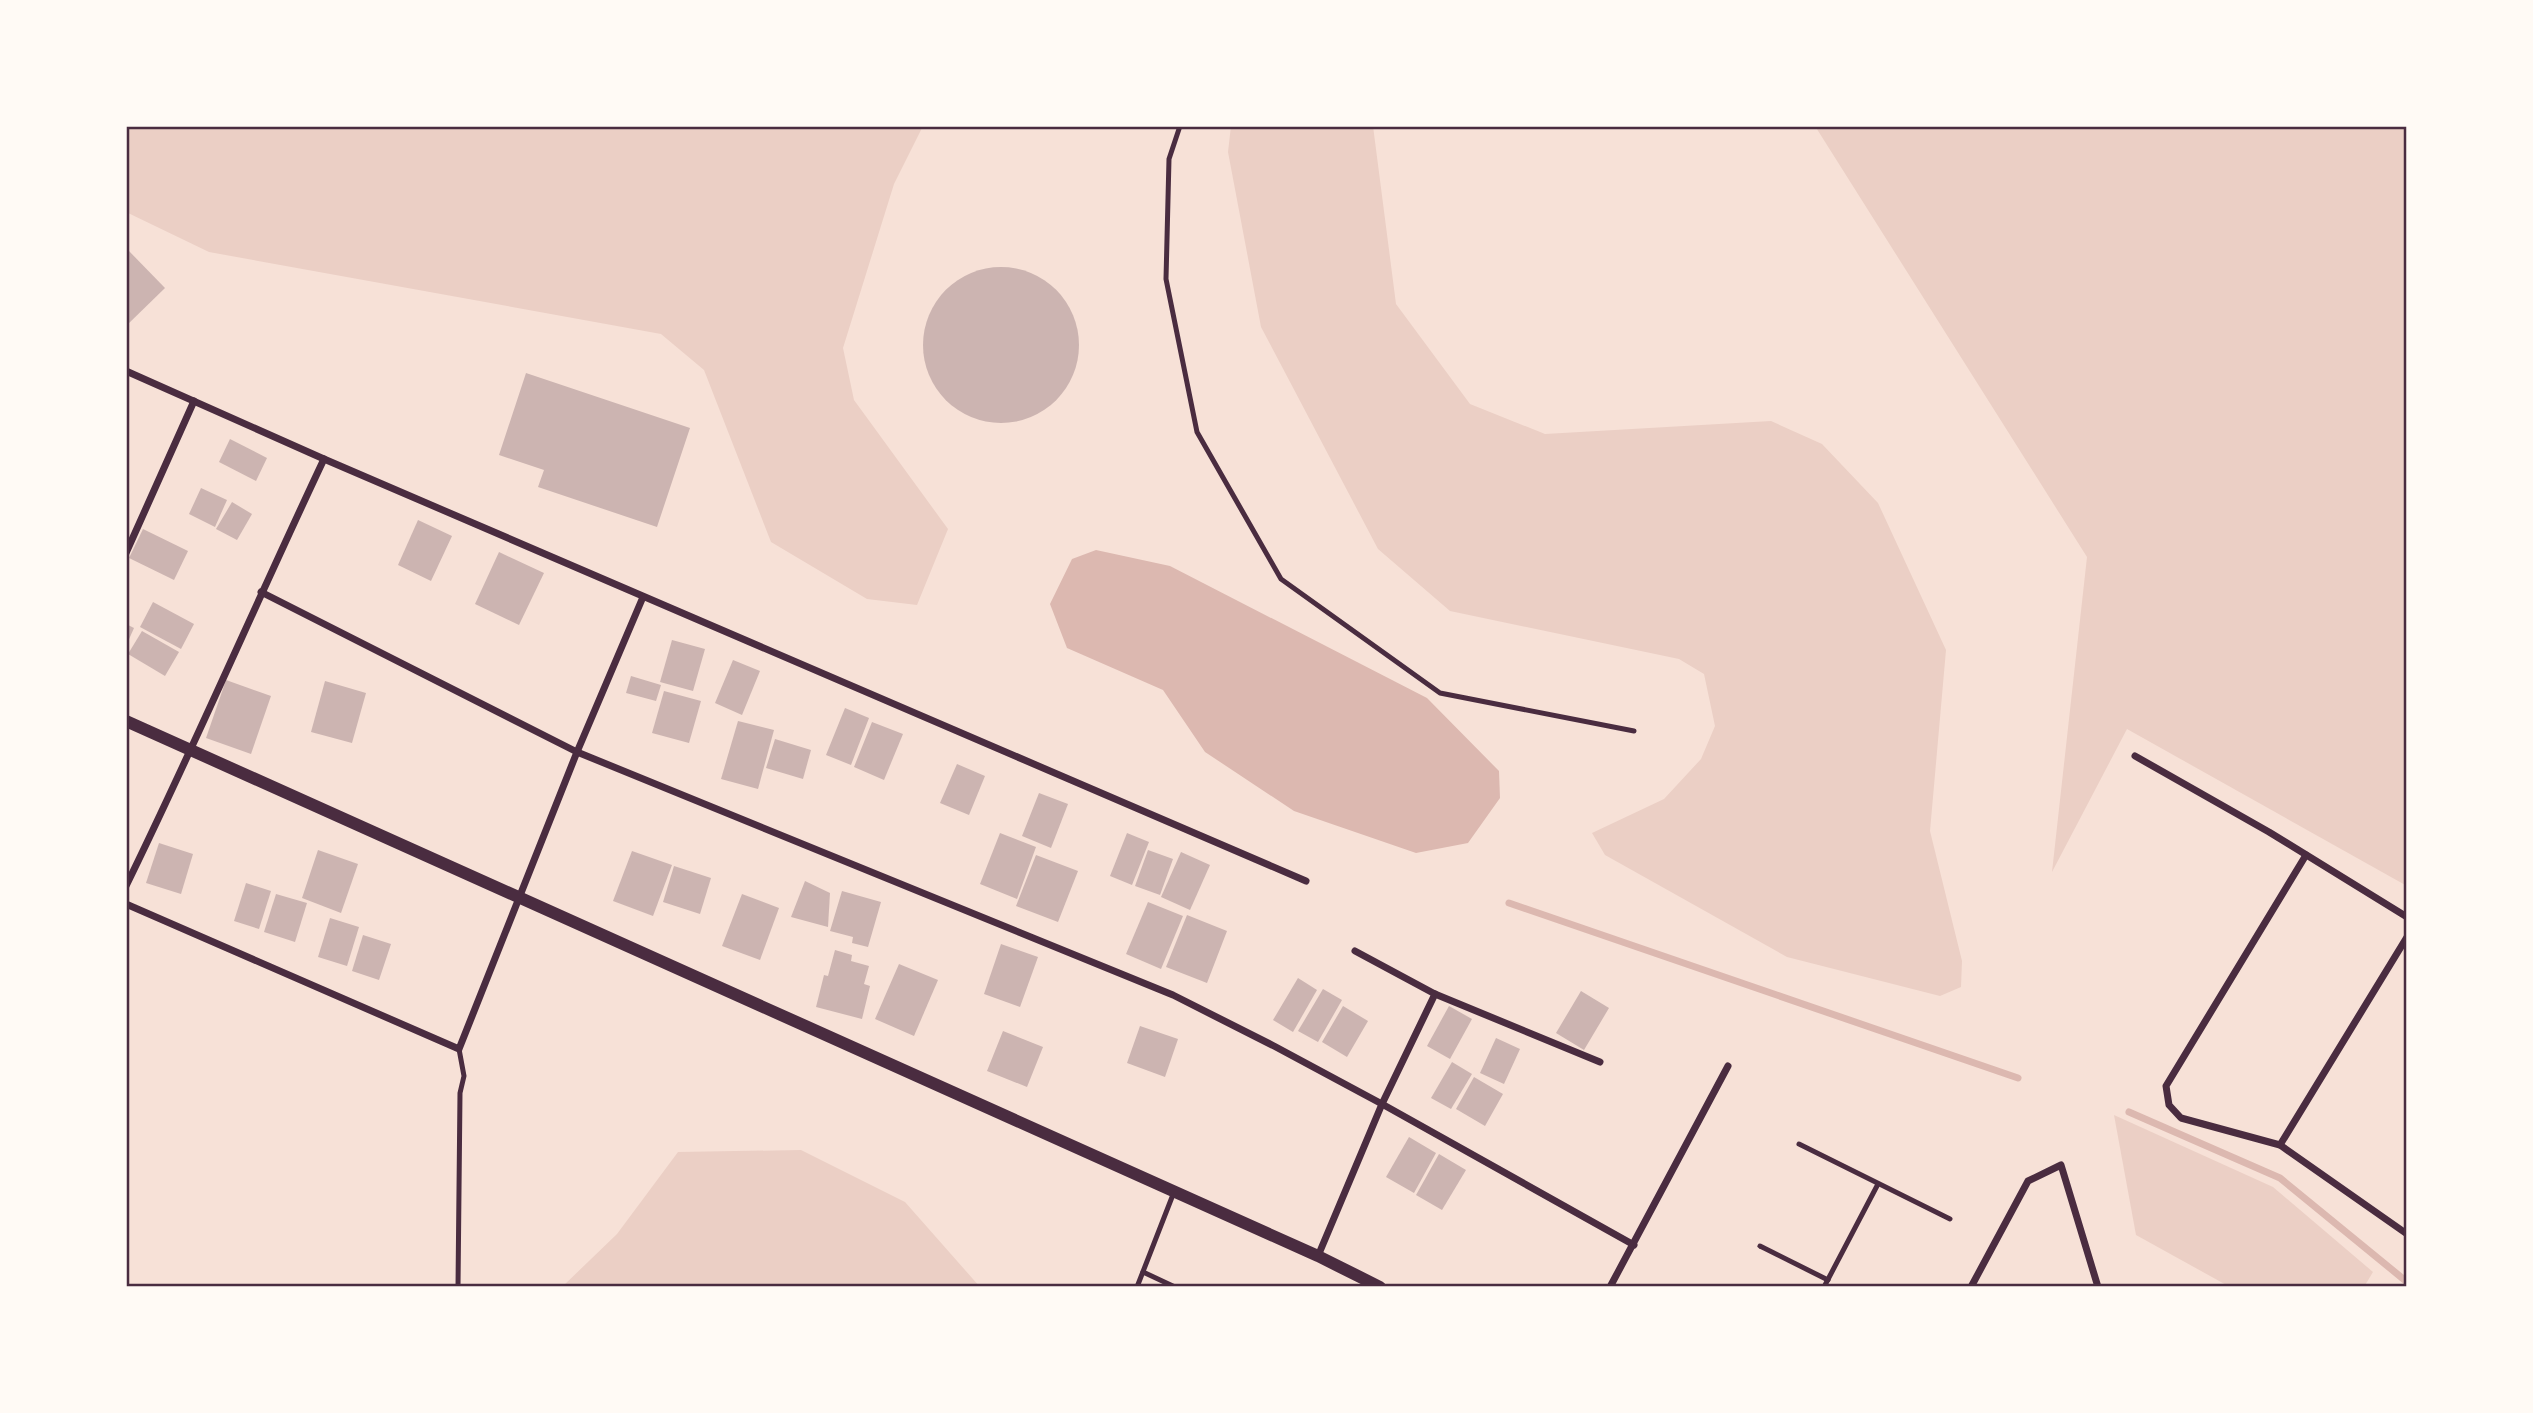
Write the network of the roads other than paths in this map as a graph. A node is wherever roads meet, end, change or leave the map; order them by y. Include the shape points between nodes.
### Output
1 (1180, 126) edge
2 (126, 371) edge
3 (194, 401) junction
4 (324, 459) junction
5 (126, 553) edge
6 (261, 592) junction
7 (643, 597) junction
8 (126, 721) edge
9 (1634, 731) dead end
10 (192, 750) junction
11 (576, 751) junction
12 (2135, 756) dead end
13 (2306, 855) junction
14 (1306, 881) dead end
15 (126, 886) edge
16 (518, 897) junction
17 (126, 904) edge
18 (2407, 917) edge
19 (2407, 937) edge
20 (1355, 951) dead end
21 (1435, 994) junction
22 (458, 1049) junction
23 (1600, 1062) dead end
24 (1728, 1066) dead end
25 (1382, 1104) junction
26 (1799, 1144) dead end
27 (2280, 1145) junction
28 (1878, 1184) junction
29 (1174, 1192) junction
30 (1950, 1219) dead end
31 (2407, 1234) edge
32 (1634, 1245) junction
33 (1760, 1245) dead end
34 (1318, 1256) junction
35 (1143, 1272) junction
36 (1828, 1280) junction
37 (458, 1287) edge
38 (1137, 1287) edge
39 (1175, 1287) edge
40 (1380, 1287) edge
41 (1610, 1287) edge
42 (1824, 1287) edge
43 (1971, 1287) edge
44 (2098, 1287) edge

1 - 9 lane via 1169,159 1166,279 1197,432 1281,579 1440,693
2 - 3 street
3 - 4 street
3 - 5 street
4 - 6 street
4 - 7 street
6 - 10 street
6 - 11 street
7 - 11 street
7 - 14 street
8 - 10 street
10 - 15 street
10 - 16 street
11 - 16 street
11 - 25 street via 1172,995
12 - 13 street
13 - 18 street
13 - 27 street via 2166,1086 2169,1105 2181,1118
16 - 22 street
16 - 29 street
17 - 22 street
19 - 27 street
20 - 21 street
21 - 23 street
21 - 25 street
22 - 37 lane via 464,1076 460,1093
24 - 32 street
25 - 32 street
25 - 34 street
26 - 28 lane
27 - 31 street
28 - 30 lane
28 - 36 lane
29 - 34 street
29 - 35 lane
32 - 41 street
33 - 36 lane
34 - 40 street
35 - 38 lane
35 - 39 lane
36 - 42 lane
43 - 44 street via 2028,1181 2061,1165

